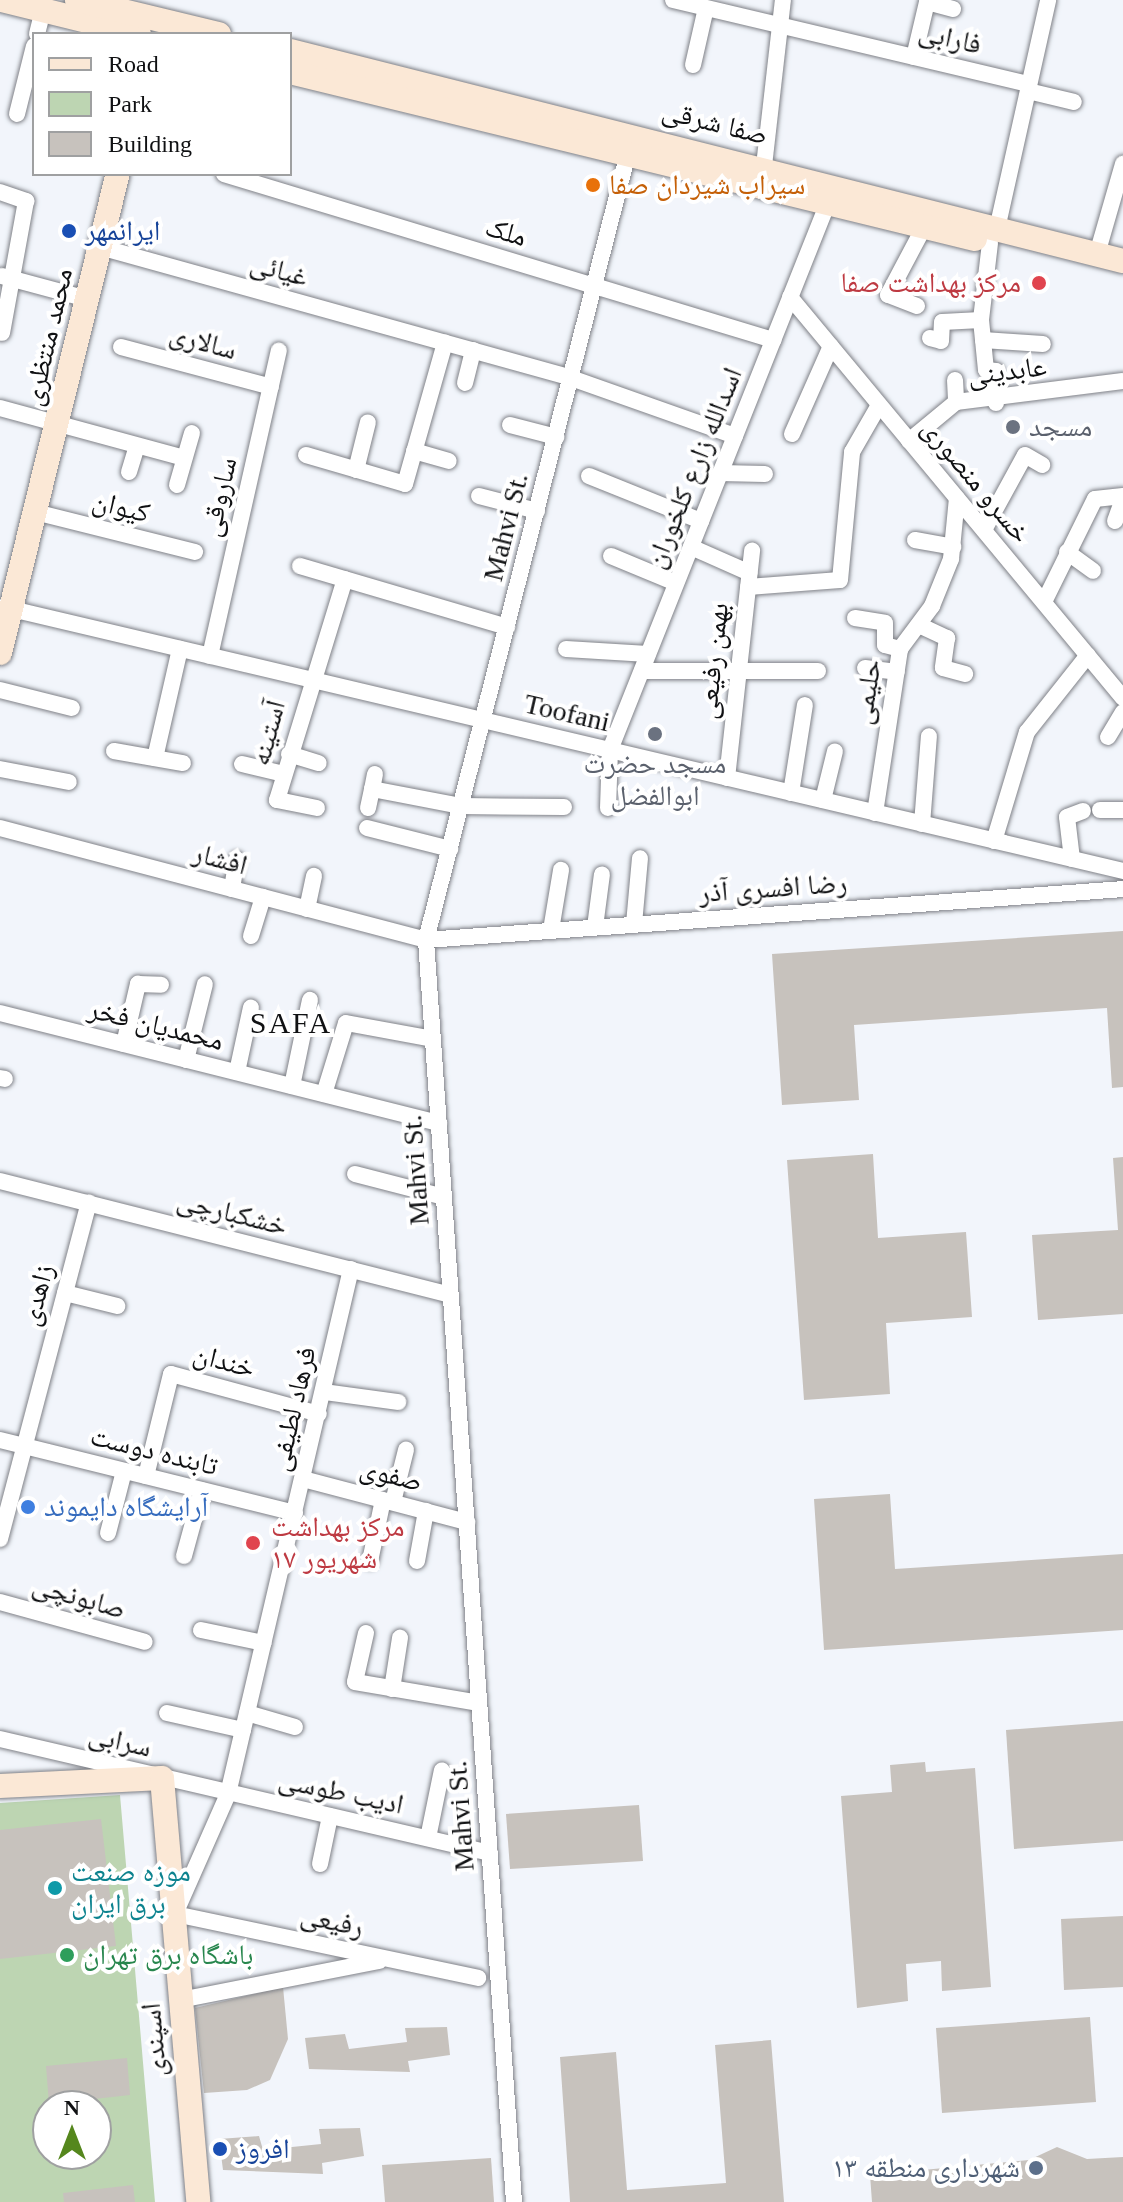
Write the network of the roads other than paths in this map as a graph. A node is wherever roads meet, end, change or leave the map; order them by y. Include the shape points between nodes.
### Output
1 (2, 0) edge
2 (77, 0) edge
3 (673, 0) edge
4 (783, 0) edge
5 (1048, 0) edge
6 (44, 5) edge
7 (706, 8) junction
8 (953, 9) dead end
9 (152, 22) edge
10 (780, 25) junction
11 (37, 32) edge
12 (208, 32) edge
13 (292, 52) edge
14 (32, 54) edge
15 (914, 57) junction
16 (693, 65) dead end
17 (292, 72) edge
18 (1028, 87) junction
19 (1074, 102) dead end
20 (17, 114) dead end
21 (630, 146) junction
22 (1123, 164) edge
23 (118, 176) edge
24 (231, 176) edge
25 (762, 178) junction
26 (0, 192) edge
27 (831, 195) junction
28 (928, 219) junction
29 (994, 236) junction
30 (100, 247) junction
31 (1095, 260) junction
32 (1123, 261) edge
33 (1123, 273) edge
34 (5, 277) edge
35 (594, 286) junction
36 (790, 297) junction
37 (87, 299) junction
38 (917, 306) dead end
39 (981, 320) junction
40 (2, 333) edge
41 (930, 338) dead end
42 (773, 340) junction
43 (983, 340) junction
44 (445, 343) junction
45 (1043, 344) dead end
46 (831, 346) junction
47 (121, 347) dead end
48 (473, 350) junction
49 (279, 351) dead end
50 (571, 378) junction
51 (955, 380) dead end
52 (1123, 381) edge
53 (465, 383) dead end
54 (271, 387) junction
55 (956, 402) junction
56 (996, 403) junction
57 (879, 405) junction
58 (0, 408) edge
59 (368, 422) dead end
60 (59, 424) junction
61 (510, 425) dead end
62 (192, 433) dead end
63 (792, 434) dead end
64 (735, 436) junction
65 (556, 437) junction
66 (909, 441) junction
67 (137, 446) junction
68 (414, 451) junction
69 (306, 455) dead end
70 (184, 458) junction
71 (449, 461) dead end
72 (1042, 465) dead end
73 (356, 470) junction
74 (129, 472) dead end
75 (720, 473) junction
76 (765, 474) dead end
77 (589, 476) dead end
78 (177, 485) dead end
79 (479, 496) dead end
80 (957, 498) junction
81 (1123, 498) edge
82 (537, 511) junction
83 (35, 512) junction
84 (701, 521) junction
85 (1115, 521) dead end
86 (984, 530) junction
87 (915, 540) dead end
88 (691, 547) junction
89 (953, 547) junction
90 (752, 550) dead end
91 (195, 552) dead end
92 (1067, 552) junction
93 (611, 556) dead end
94 (300, 566) dead end
95 (1093, 571) dead end
96 (345, 579) junction
97 (749, 580) junction
98 (676, 583) junction
99 (1044, 602) junction
100 (6, 607) edge
101 (855, 618) dead end
102 (921, 626) junction
103 (507, 627) junction
104 (180, 649) junction
105 (566, 649) dead end
106 (900, 649) junction
107 (0, 653) edge
108 (648, 654) junction
109 (1088, 655) junction
110 (210, 656) junction
111 (738, 667) junction
112 (865, 668) dead end
113 (642, 671) junction
114 (818, 671) dead end
115 (897, 672) junction
116 (965, 674) dead end
117 (309, 679) junction
118 (0, 690) edge
119 (1123, 698) edge
120 (805, 705) dead end
121 (72, 708) dead end
122 (1123, 712) edge
123 (483, 720) junction
124 (929, 736) dead end
125 (1108, 737) dead end
126 (610, 750) junction
127 (114, 751) dead end
128 (835, 751) dead end
129 (289, 754) junction
130 (155, 758) junction
131 (183, 763) dead end
132 (319, 763) dead end
133 (242, 764) dead end
134 (0, 769) edge
135 (284, 774) junction
136 (727, 778) junction
137 (69, 782) dead end
138 (791, 793) junction
139 (823, 800) junction
140 (461, 806) junction
141 (564, 807) dead end
142 (317, 808) dead end
143 (368, 808) dead end
144 (608, 808) dead end
145 (1100, 810) dead end
146 (1123, 810) edge
147 (1083, 811) dead end
148 (875, 813) junction
149 (922, 824) junction
150 (0, 828) edge
151 (367, 828) dead end
152 (994, 841) junction
153 (450, 849) junction
154 (640, 858) dead end
155 (237, 859) dead end
156 (1072, 859) junction
157 (561, 870) dead end
158 (1123, 871) edge
159 (602, 874) dead end
160 (314, 876) dead end
161 (232, 889) junction
162 (1123, 889) edge
163 (263, 897) junction
164 (307, 909) junction
165 (634, 924) junction
166 (595, 927) junction
167 (551, 930) junction
168 (251, 936) dead end
169 (426, 940) junction
170 (205, 984) dead end
171 (161, 985) dead end
172 (310, 1000) dead end
173 (251, 1007) dead end
174 (0, 1013) edge
175 (433, 1039) junction
176 (124, 1044) junction
177 (186, 1060) junction
178 (237, 1072) junction
179 (292, 1086) junction
180 (324, 1094) junction
181 (439, 1123) junction
182 (355, 1174) dead end
183 (0, 1181) edge
184 (444, 1197) junction
185 (89, 1203) junction
186 (351, 1269) junction
187 (65, 1293) junction
188 (451, 1295) junction
189 (117, 1306) dead end
190 (324, 1392) junction
191 (398, 1402) dead end
192 (319, 1414) junction
193 (0, 1440) edge
194 (24, 1446) junction
195 (406, 1450) dead end
196 (124, 1471) junction
197 (146, 1476) junction
198 (303, 1479) junction
199 (202, 1490) junction
200 (388, 1501) junction
201 (426, 1511) junction
202 (295, 1513) junction
203 (467, 1522) junction
204 (1, 1532) edge
205 (108, 1533) dead end
206 (184, 1556) dead end
207 (370, 1561) dead end
208 (417, 1561) dead end
209 (0, 1602) edge
210 (201, 1630) dead end
211 (366, 1633) dead end
212 (400, 1638) dead end
213 (145, 1642) dead end
214 (264, 1643) junction
215 (392, 1689) junction
216 (479, 1703) junction
217 (167, 1713) dead end
218 (247, 1713) junction
219 (295, 1727) dead end
220 (243, 1730) junction
221 (0, 1739) edge
222 (442, 1770) dead end
223 (162, 1778) junction
224 (0, 1786) edge
225 (228, 1794) junction
226 (330, 1816) junction
227 (428, 1838) junction
228 (490, 1853) junction
229 (320, 1864) dead end
230 (175, 1914) junction
231 (389, 1959) junction
232 (478, 1978) dead end
233 (180, 2000) junction
234 (198, 2202) edge
235 (514, 2202) edge

1 - 6 main road
2 - 9 main road
3 - 7 street, فارابی
4 - 10 street
5 - 18 street
6 - 9 main road
6 - 11 street
7 - 10 street, فارابی
7 - 16 street
8 - 15 street via 927,2
9 - 12 main road
10 - 15 street, فارابی
10 - 25 street
13 - 21 main road, صفا شرقی
14 - 20 street
15 - 18 street, فارابی
17 - 21 main road, صفا شرقی
18 - 19 street, فارابی
18 - 29 street
21 - 25 main road, صفا شرقی
21 - 35 street, Mahvi St.
22 - 31 street
23 - 30 main road, محمد منتظری
24 - 35 street, ملک
25 - 27 main road, صفا شرقی
26 - 34 street via 26,201
27 - 28 main road, صفا شرقی
27 - 36 street, اسدالله زارع کلخوران
28 - 29 main road, صفا شرقی
28 - 38 street via 888,295
29 - 31 main road, صفا شرقی
29 - 39 street
30 - 37 main road, محمد منتظری
30 - 44 street, غیائی
31 - 32 main road, صفا شرقی
31 - 33 main road, صفا شرقی
34 - 37 street
34 - 40 street
35 - 42 street, ملک
35 - 50 street, Mahvi St.
36 - 42 street, اسدالله زارع کلخوران
36 - 46 street, خسرو منصوری
37 - 60 main road, محمد منتظری
39 - 41 street via 942,322 941,341
39 - 43 street
42 - 64 street, اسدالله زارع کلخوران
43 - 45 street
43 - 56 street via 986,370 996,371
44 - 48 street, غیائی
44 - 68 street
46 - 57 street, خسرو منصوری
46 - 63 street
47 - 54 street, سالاری
48 - 50 street, غیائی
48 - 53 street
49 - 54 street, ساروقی
50 - 64 street, غیائی
50 - 65 street, Mahvi St.
51 - 55 street
52 - 56 street, عابدینی via 1092,380
54 - 110 street, ساروقی
55 - 56 street, عابدینی
55 - 66 street, عابدینی
57 - 66 street, خسرو منصوری
57 - 97 street, بهمن رفیعی via 852,452 840,580
58 - 60 street
59 - 73 street
60 - 67 street
60 - 83 main road, محمد منتظری
61 - 65 street
62 - 70 street
64 - 75 street, اسدالله زارع کلخوران
65 - 82 street, Mahvi St.
66 - 80 street, خسرو منصوری
67 - 70 street
67 - 74 street
68 - 71 street
68 - 73 street via 405,484
69 - 73 street
70 - 78 street
72 - 86 street via 1025,455
75 - 76 street
75 - 84 street, اسدالله زارع کلخوران
77 - 84 street
79 - 82 street
80 - 86 street, خسرو منصوری
80 - 89 street, حلیمی
81 - 85 street
81 - 92 street via 1095,499
82 - 103 street, Mahvi St.
83 - 91 street, کیوان
83 - 100 main road, محمد منتظری
84 - 88 street, اسدالله زارع کلخوران
86 - 99 street, خسرو منصوری
87 - 89 street
88 - 97 street
88 - 98 street, اسدالله زارع کلخوران
89 - 102 street, حلیمی
90 - 97 street
92 - 95 street
92 - 99 street
93 - 98 street
94 - 96 street
96 - 103 street
96 - 117 street, آستینه
97 - 111 street, بهمن رفیعی
98 - 108 street, اسدالله زارع کلخوران
99 - 109 street, خسرو منصوری
100 - 104 street, Toofani
100 - 107 main road, محمد منتظری
101 - 106 street via 885,623 885,645
102 - 106 street, حلیمی
102 - 116 street via 947,638 943,668
103 - 123 street, Mahvi St.
104 - 110 street, Toofani
104 - 130 street
105 - 108 street
106 - 115 street, حلیمی
108 - 113 street, اسدالله زارع کلخوران
109 - 119 street, خسرو منصوری
109 - 152 street via 1027,732
110 - 117 street, Toofani
111 - 113 street
111 - 114 street
111 - 136 street, بهمن رفیعی
112 - 115 street
113 - 126 street, اسدالله زارع کلخوران
115 - 148 street, حلیمی
117 - 123 street, Toofani
117 - 129 street, آستینه
118 - 121 street
120 - 138 street
122 - 125 street
123 - 126 street, Toofani
123 - 140 street, Mahvi St.
124 - 149 street
126 - 136 street, Toofani
126 - 144 street
127 - 130 street
128 - 139 street
129 - 132 street
129 - 135 street, آستینه
130 - 131 street
133 - 135 street
134 - 137 street
135 - 142 street, آستینه via 277,800
136 - 138 street, Toofani
138 - 139 street, Toofani
139 - 148 street, Toofani
140 - 141 street
140 - 143 street via 374,781
140 - 153 street, Mahvi St.
145 - 146 street
147 - 156 street via 1067,817
148 - 149 street, Toofani
149 - 152 street, Toofani
150 - 161 street, افشار
151 - 153 street
152 - 156 street, Toofani
153 - 169 street, Mahvi St.
154 - 165 street
155 - 161 street
156 - 158 street, Toofani
157 - 167 street
159 - 166 street
160 - 164 street
161 - 163 street, افشار
162 - 165 street, رضا افسری آذر
163 - 164 street, افشار
163 - 168 street
164 - 169 street, افشار
165 - 166 street, رضا افسری آذر
166 - 167 street, رضا افسری آذر
167 - 169 street, رضا افسری آذر
169 - 175 street, Mahvi St.
170 - 177 street
171 - 176 street via 138,984
172 - 179 street
173 - 178 street
174 - 176 street, محمدیان فخر
175 - 180 street via 346,1023
175 - 181 street, Mahvi St.
176 - 177 street, محمدیان فخر
177 - 178 street, محمدیان فخر
178 - 179 street, محمدیان فخر
179 - 180 street, محمدیان فخر
180 - 181 street, محمدیان فخر
181 - 184 street, Mahvi St.
182 - 184 street
183 - 185 street, خشکبارچی
184 - 188 street, Mahvi St.
185 - 186 street, خشکبارچی
185 - 187 street, زاهدی
186 - 188 street, خشکبارچی
186 - 190 street, فرهاد لطیفی
187 - 189 street
187 - 194 street, زاهدی
188 - 203 street, Mahvi St.
190 - 191 street
190 - 192 street, فرهاد لطیفی
192 - 197 street, خندان via 171,1374
192 - 198 street, فرهاد لطیفی
193 - 194 street, تابنده دوست
194 - 196 street, تابنده دوست
194 - 204 street, زاهدی
195 - 200 street
196 - 197 street, تابنده دوست
196 - 205 street
197 - 199 street, تابنده دوست
198 - 200 street, صفوی
198 - 202 street, فرهاد لطیفی
199 - 202 street, تابنده دوست
199 - 206 street
200 - 201 street, صفوی
200 - 207 street
201 - 203 street, صفوی
201 - 208 street
202 - 214 street, فرهاد لطیفی
203 - 216 street, Mahvi St.
209 - 213 street, صابونچی
210 - 214 street
211 - 215 street via 355,1682
212 - 215 street
214 - 218 street, فرهاد لطیفی
215 - 216 street
216 - 228 street, Mahvi St.
217 - 220 street
218 - 219 street
218 - 220 street, فرهاد لطیفی
220 - 225 street, فرهاد لطیفی
221 - 223 street, سرابی
222 - 227 street
223 - 224 main road
223 - 225 street, سرابی
223 - 230 main road, اسپندی
225 - 226 street, ادیب طوسی
225 - 230 street, فرهاد لطیفی
226 - 227 street, ادیب طوسی
226 - 229 street
227 - 228 street, ادیب طوسی
228 - 235 street, Mahvi St.
230 - 231 street, رفیعی
230 - 233 main road, اسپندی
231 - 232 street, رفیعی
231 - 233 street
233 - 234 main road, اسپندی

